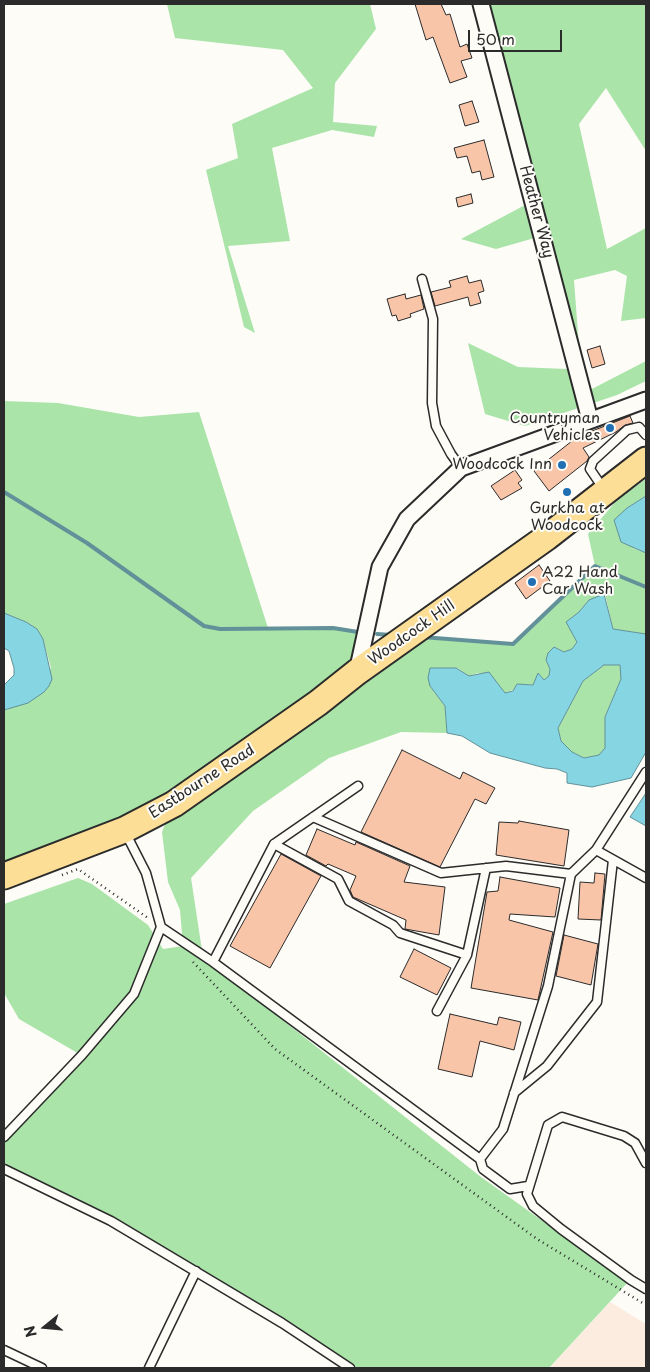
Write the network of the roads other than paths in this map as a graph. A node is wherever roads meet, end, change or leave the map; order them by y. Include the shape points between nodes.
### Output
1 (481, 4) edge
2 (422, 279) dead end
3 (646, 400) edge
4 (590, 420) junction
5 (646, 435) edge
6 (646, 460) edge
7 (461, 468) junction
8 (606, 491) junction
9 (357, 672) junction
10 (646, 772) edge
11 (358, 786) dead end
12 (313, 817) junction
13 (124, 830) junction
14 (274, 844) junction
15 (596, 850) junction
16 (613, 860) junction
17 (486, 868) junction
18 (571, 874) junction
19 (4, 876) edge
20 (646, 878) edge
21 (161, 927) junction
22 (466, 955) junction
23 (213, 962) junction
24 (438, 1011) dead end
25 (514, 1093) junction
26 (4, 1138) edge
27 (480, 1158) junction
28 (646, 1163) edge
29 (4, 1169) edge
30 (528, 1186) junction
31 (196, 1271) junction
32 (646, 1289) edge
33 (4, 1350) edge
34 (42, 1368) edge
35 (149, 1368) edge
36 (350, 1368) edge

1 - 4 street, Heather Way
2 - 7 lane via 433,319 432,403 436,426
3 - 4 street, Woodcock Hill
4 - 7 street, Woodcock Hill
5 - 8 lane via 639,427 627,430 593,461 590,469
6 - 8 highway, Woodcock Hill
7 - 9 street, Woodcock Hill via 407,519 380,567
8 - 9 highway, Woodcock Hill via 547,537
9 - 13 highway, Eastbourne Road via 174,804
10 - 15 lane
11 - 12 lane
12 - 14 lane
12 - 17 lane via 441,873
13 - 19 highway, Eastbourne Road
13 - 21 lane via 146,873
14 - 22 lane via 338,879 348,901 393,925 400,933
14 - 23 lane
15 - 16 lane
15 - 18 lane
16 - 20 lane
16 - 25 lane via 597,1002 547,1066
17 - 18 lane via 506,866
17 - 22 lane
18 - 25 lane via 548,986
21 - 23 lane
21 - 26 lane via 134,994
22 - 24 lane
23 - 27 lane
25 - 27 lane via 503,1129
27 - 30 lane via 483,1169 510,1189
28 - 30 lane via 635,1143 624,1136 562,1117 548,1125
29 - 31 lane via 110,1221
30 - 32 lane via 527,1194 533,1206
31 - 35 lane
31 - 36 lane
33 - 34 lane

